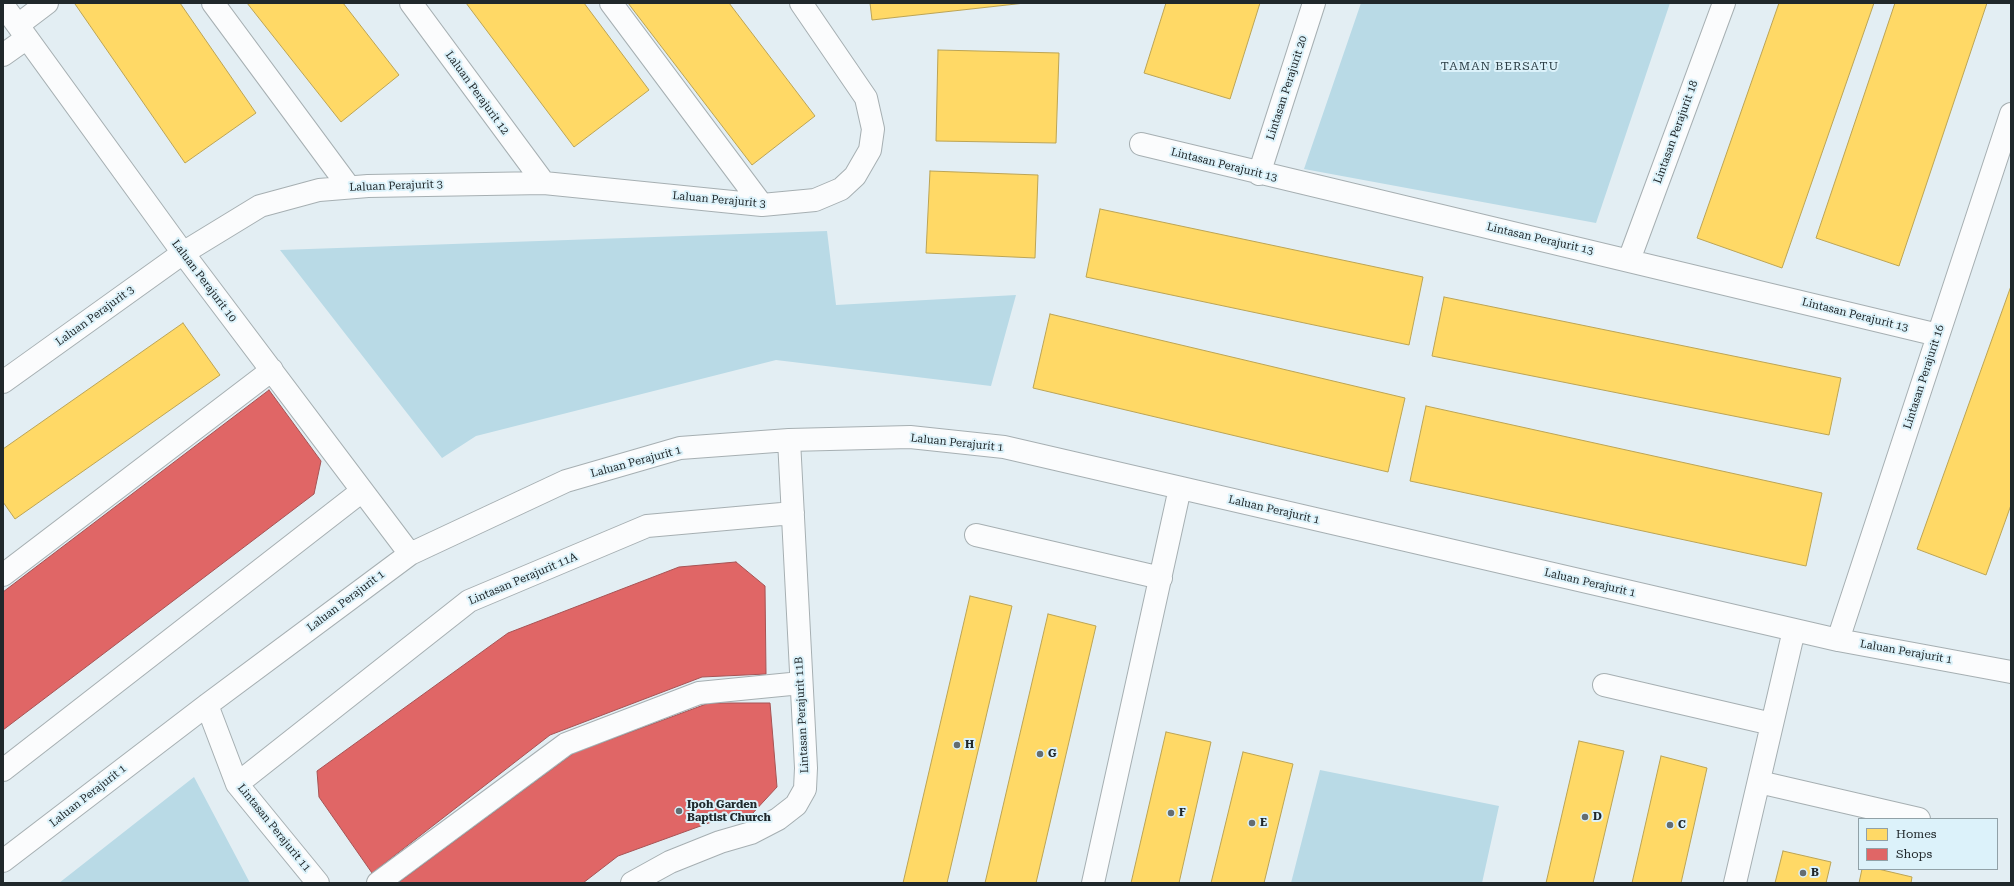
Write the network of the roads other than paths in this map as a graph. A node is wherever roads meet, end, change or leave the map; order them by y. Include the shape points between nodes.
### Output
1 (47, 3) edge
2 (213, 3) edge
3 (411, 3) edge
4 (611, 3) edge
5 (801, 3) edge
6 (1314, 3) edge
7 (1724, 3) edge
8 (3, 5) edge
9 (22, 31) junction
10 (3, 55) edge
11 (2011, 114) edge
12 (1141, 144) dead end
13 (1259, 174) junction
14 (544, 183) junction
15 (349, 187) junction
16 (762, 205) junction
17 (183, 253) junction
18 (1629, 260) junction
19 (1938, 335) junction
20 (272, 370) junction
21 (3, 382) edge
22 (788, 440) junction
23 (1180, 488) junction
24 (362, 491) junction
25 (793, 513) junction
26 (976, 535) dead end
27 (410, 554) junction
28 (3, 575) edge
29 (1161, 578) junction
30 (1794, 630) junction
31 (1838, 640) junction
32 (2011, 672) edge
33 (801, 683) junction
34 (1604, 685) dead end
35 (207, 705) junction
36 (1772, 724) junction
37 (3, 770) edge
38 (1758, 782) junction
39 (237, 784) junction
40 (1915, 818) edge
41 (3, 861) edge
42 (318, 883) edge
43 (378, 883) edge
44 (632, 883) edge
45 (1093, 883) edge
46 (1735, 883) edge

1 - 9 street
2 - 15 street
3 - 14 street, Laluan Perajurit 12
4 - 16 street
5 - 16 street, Laluan Perajurit 3 via 866,98 873,129 870,150 855,176 842,189 815,200
6 - 13 street, Lintasan Perajurit 20
7 - 18 street, Lintasan Perajurit 18
8 - 9 street, Laluan Perajurit 10
9 - 10 street
9 - 17 street, Laluan Perajurit 10
11 - 19 street, Lintasan Perajurit 16
12 - 13 street, Lintasan Perajurit 13
13 - 18 street, Lintasan Perajurit 13
14 - 15 street, Laluan Perajurit 3
14 - 16 street, Laluan Perajurit 3
15 - 17 street, Laluan Perajurit 3 via 319,190 260,206
17 - 20 street, Laluan Perajurit 10
17 - 21 street, Laluan Perajurit 3
18 - 19 street, Lintasan Perajurit 13
19 - 31 street, Lintasan Perajurit 16
20 - 24 street, Laluan Perajurit 10
20 - 28 street
22 - 23 street, Laluan Perajurit 1 via 910,437 1004,447
22 - 25 street, Lintasan Perajurit 11B
22 - 27 street, Laluan Perajurit 1 via 680,448 566,481
23 - 29 street
23 - 30 street, Laluan Perajurit 1
24 - 27 street, Laluan Perajurit 10
24 - 37 street
25 - 33 street, Lintasan Perajurit 11B
25 - 39 street, Lintasan Perajurit 11A via 648,526 469,600
26 - 29 street
27 - 35 street, Laluan Perajurit 1
29 - 45 street
30 - 31 street, Laluan Perajurit 1
30 - 36 street
31 - 32 street, Laluan Perajurit 1
33 - 43 street via 699,693 566,744
33 - 44 street, Lintasan Perajurit 11B via 806,768 805,789 796,805 778,819 751,833 670,862
34 - 36 street
35 - 39 street, Lintasan Perajurit 11
35 - 41 street, Laluan Perajurit 1
36 - 38 street
38 - 40 street
38 - 46 street
39 - 42 street, Lintasan Perajurit 11

